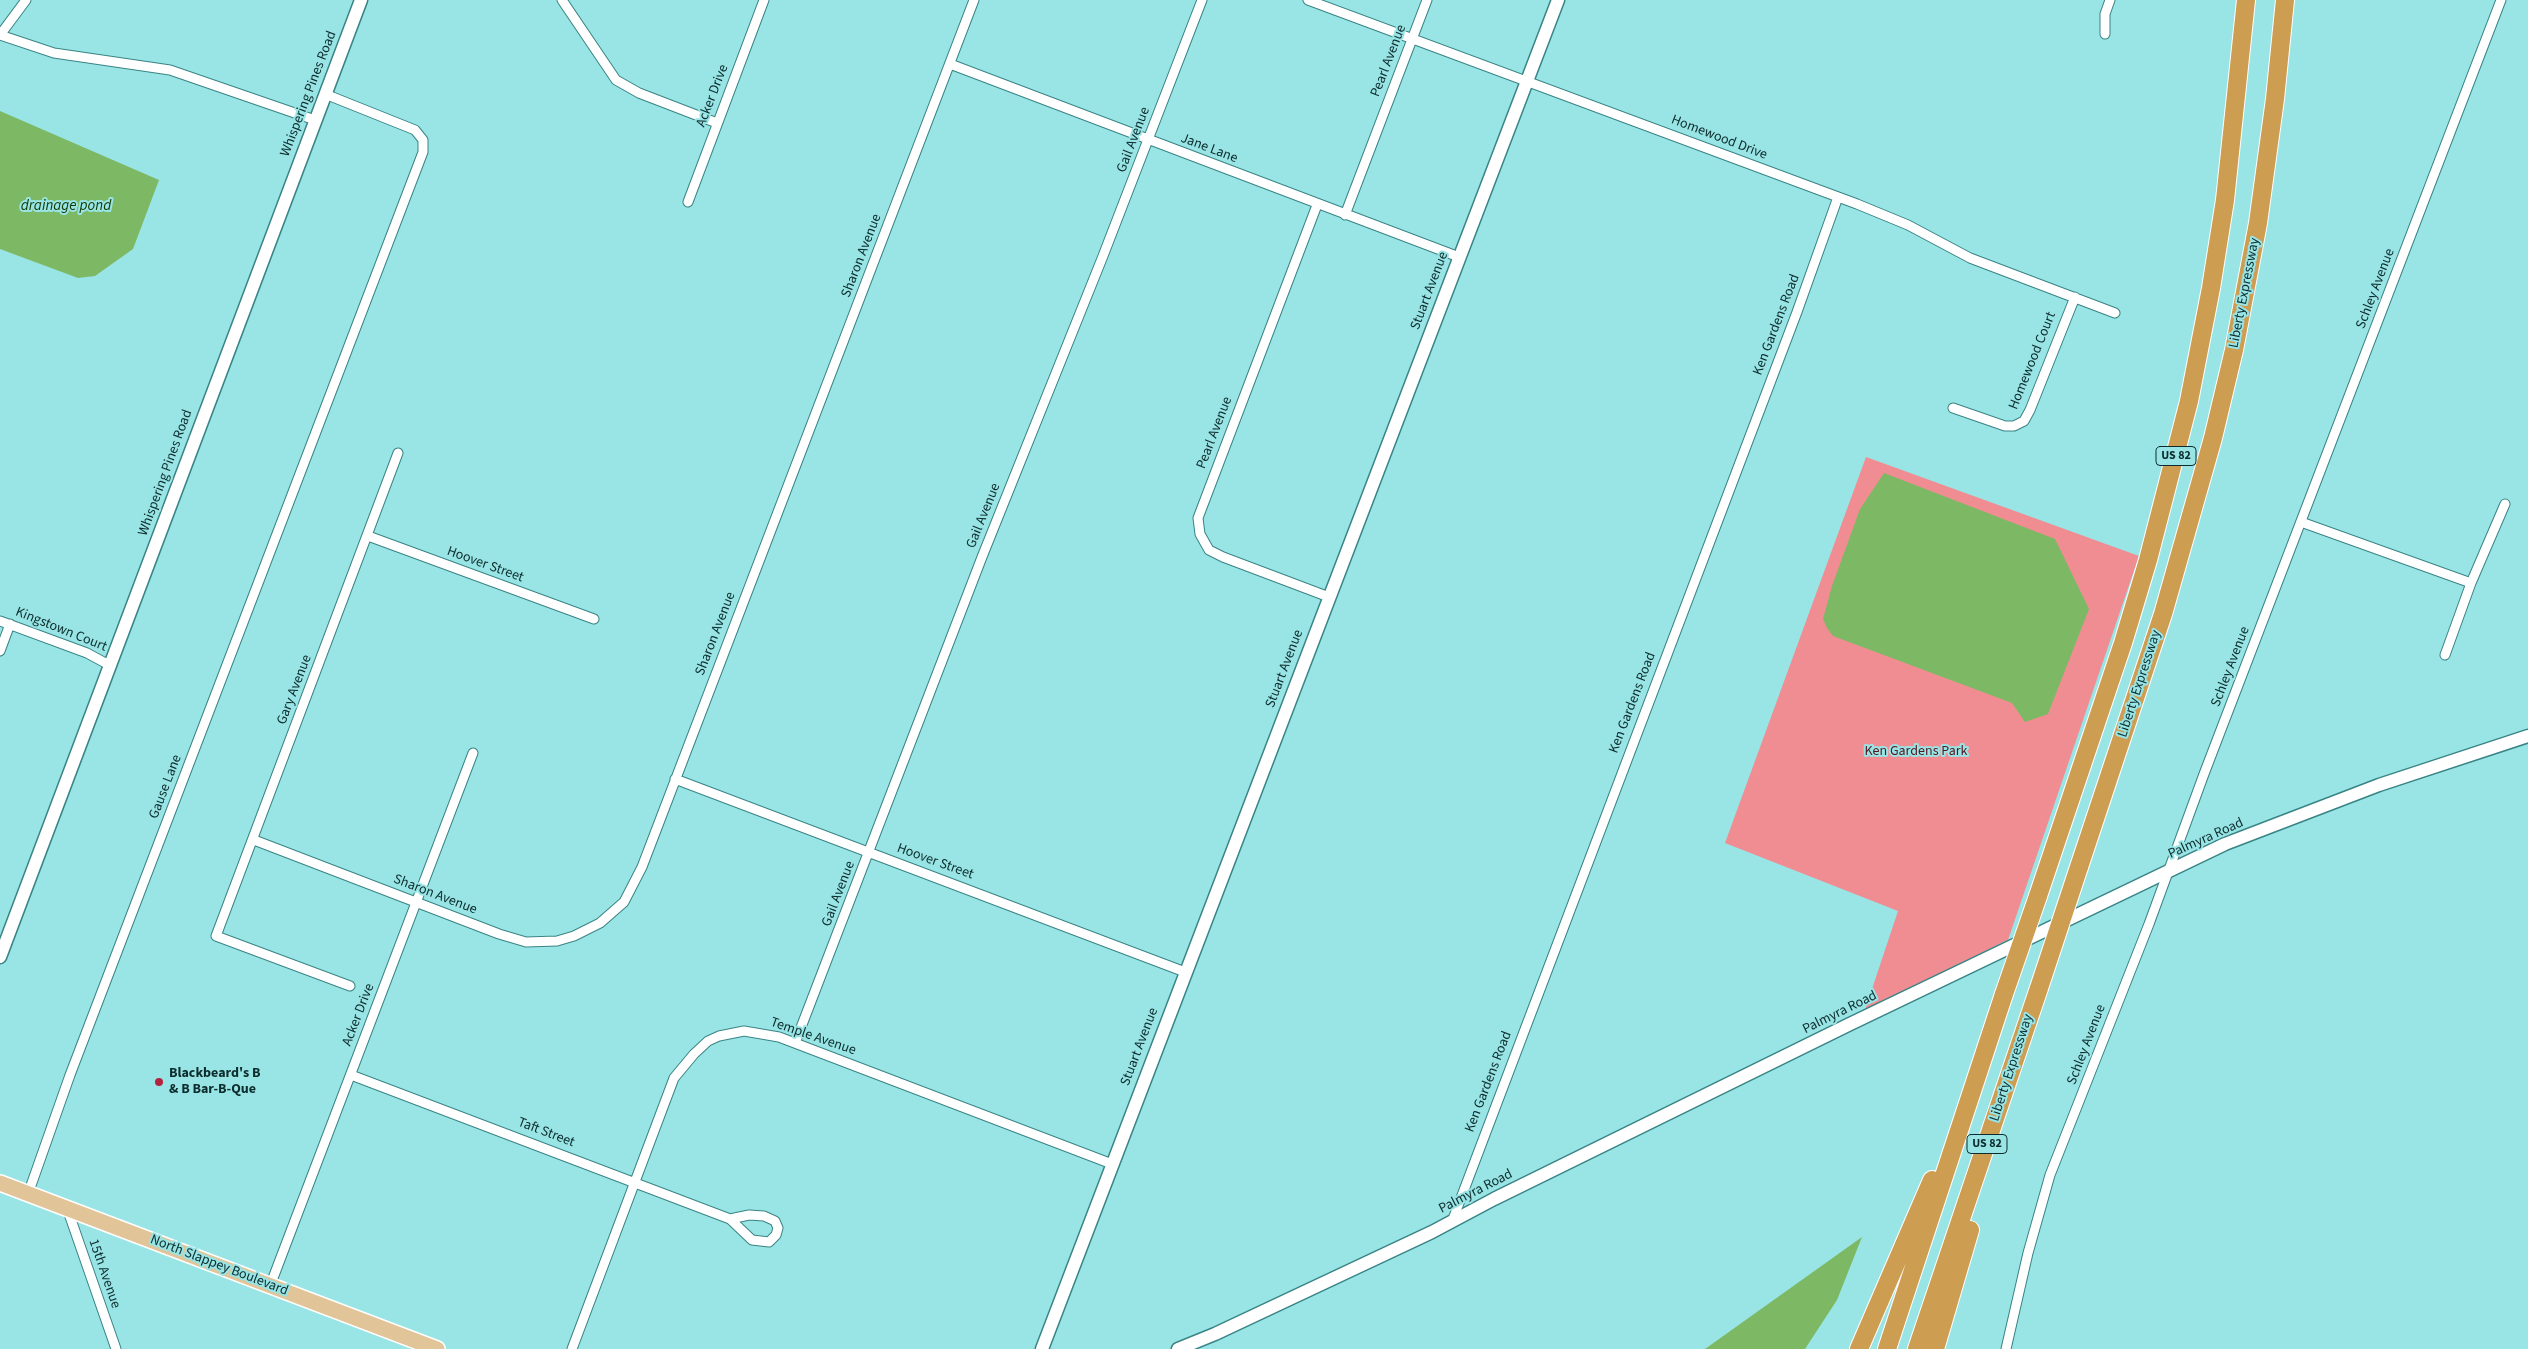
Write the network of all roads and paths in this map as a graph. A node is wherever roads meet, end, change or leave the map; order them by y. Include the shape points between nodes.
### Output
1 (26, 0) edge
2 (361, 0) edge
3 (764, 0) edge
4 (974, 0) edge
5 (1202, 0) edge
6 (1308, 0) edge
7 (1427, 0) edge
8 (1558, 0) edge
9 (2110, 0) edge
10 (2246, 0) edge
11 (2285, 0) edge
12 (2501, 0) edge
13 (567, 2) edge
14 (2105, 34) dead end
15 (0, 35) edge
16 (1412, 40) junction
17 (950, 64) junction
18 (1526, 82) junction
19 (325, 94) junction
20 (315, 120) junction
21 (717, 122) junction
22 (1149, 140) junction
23 (1838, 197) junction
24 (688, 202) dead end
25 (1317, 205) junction
26 (1345, 215) junction
27 (1459, 257) junction
28 (2075, 297) junction
29 (2115, 313) dead end
30 (1953, 408) dead end
31 (398, 453) dead end
32 (2505, 504) dead end
33 (2301, 522) junction
34 (368, 536) junction
35 (2471, 583) junction
36 (1329, 597) junction
37 (594, 619) dead end
38 (0, 621) edge
39 (10, 624) junction
40 (0, 651) edge
41 (2445, 655) dead end
42 (112, 666) junction
43 (2528, 736) edge
44 (473, 753) dead end
45 (675, 778) junction
46 (254, 840) junction
47 (870, 853) junction
48 (2169, 872) junction
49 (416, 902) junction
50 (0, 957) edge
51 (1185, 972) junction
52 (350, 986) dead end
53 (795, 1043) junction
54 (351, 1075) junction
55 (1112, 1164) junction
56 (634, 1182) junction
57 (0, 1183) edge
58 (28, 1194) junction
59 (67, 1208) junction
60 (730, 1219) junction
61 (1453, 1219) junction
62 (1918, 1233) junction
63 (1962, 1237) junction
64 (270, 1286) junction
65 (116, 1349) edge
66 (437, 1349) edge
67 (572, 1349) edge
68 (1042, 1349) edge
69 (1178, 1349) edge
70 (1859, 1349) edge
71 (1887, 1349) edge
72 (1917, 1349) edge
73 (1935, 1349) edge
74 (2006, 1349) edge

1 - 15 street
2 - 19 street, Whispering Pines Road
3 - 21 street, Acker Drive
4 - 17 street, Sharon Avenue
5 - 22 street, Gail Avenue
6 - 16 street, Homewood Drive
7 - 16 street, Pearl Avenue
8 - 18 street, Stuart Avenue
9 - 14 street via 2105,14
10 - 62 highway, Liberty Expressway / US 82, bridge via 2225,200 2211,288 2169,482 2140,588 1982,1064
11 - 63 highway, Liberty Expressway / US 82, bridge via 2258,223 2234,350 2213,438 2163,614 2039,988 2023,1049
12 - 33 street, Schley Avenue
13 - 21 street via 616,80 639,93
15 - 20 street via 54,53 170,70
16 - 18 street, Homewood Drive
16 - 26 street, Pearl Avenue
17 - 22 street, Jane Lane
17 - 45 street, Sharon Avenue
18 - 23 street, Homewood Drive
18 - 27 street, Stuart Avenue
19 - 20 street, Whispering Pines Road
19 - 58 street, Gause Lane via 415,130 423,140 422,152
20 - 42 street, Whispering Pines Road
21 - 24 street, Acker Drive
22 - 25 street, Jane Lane
22 - 47 street, Gail Avenue via 982,557
23 - 28 street, Homewood Drive via 1908,225 1970,258
23 - 61 street, Ken Gardens Road via 1798,312
25 - 26 street, Jane Lane
25 - 36 street, Pearl Avenue via 1198,518 1200,534 1209,550
26 - 27 street, Jane Lane
27 - 36 street, Stuart Avenue
28 - 29 street, Homewood Drive
28 - 30 street, Homewood Court via 2024,421 2005,426
31 - 34 street, Gary Avenue
32 - 35 street
33 - 35 street
33 - 48 street, Schley Avenue
34 - 37 street, Hoover Street
34 - 46 street, Gary Avenue
35 - 41 street
36 - 51 street, Stuart Avenue
38 - 39 street, Kingstown Court
39 - 40 street
39 - 42 street, Kingstown Court via 87,652
42 - 50 street, Whispering Pines Road
43 - 48 street, Palmyra Road via 2379,785 2225,844
44 - 49 street, Acker Drive
45 - 47 street, Hoover Street
45 - 49 street, Sharon Avenue via 642,867 624,902 587,931 557,941 526,942
46 - 49 street, Sharon Avenue
46 - 52 street, Gary Avenue via 216,936
47 - 51 street, Hoover Street
47 - 53 street, Gail Avenue
48 - 61 street, Palmyra Road
48 - 74 street, Schley Avenue via 2050,1175
49 - 54 street, Acker Drive
51 - 55 street, Stuart Avenue
53 - 55 street, Temple Avenue
53 - 56 street, Temple Avenue via 744,1031 708,1041 674,1078
54 - 56 street, Taft Street
54 - 64 street, Acker Drive
55 - 68 street, Stuart Avenue
56 - 60 street, Taft Street
56 - 67 street, Temple Avenue
57 - 58 main road, North Slappey Boulevard
58 - 59 main road, North Slappey Boulevard
59 - 64 main road, North Slappey Boulevard
59 - 65 street, 15th Avenue
60 - 60 street, Taft Street via 752,1240 762,1242 769,1242 778,1228 775,1221 764,1216
61 - 69 street, Palmyra Road via 1432,1232
62 - 70 highway
62 - 71 highway
63 - 72 highway
63 - 73 highway
64 - 66 main road, North Slappey Boulevard

